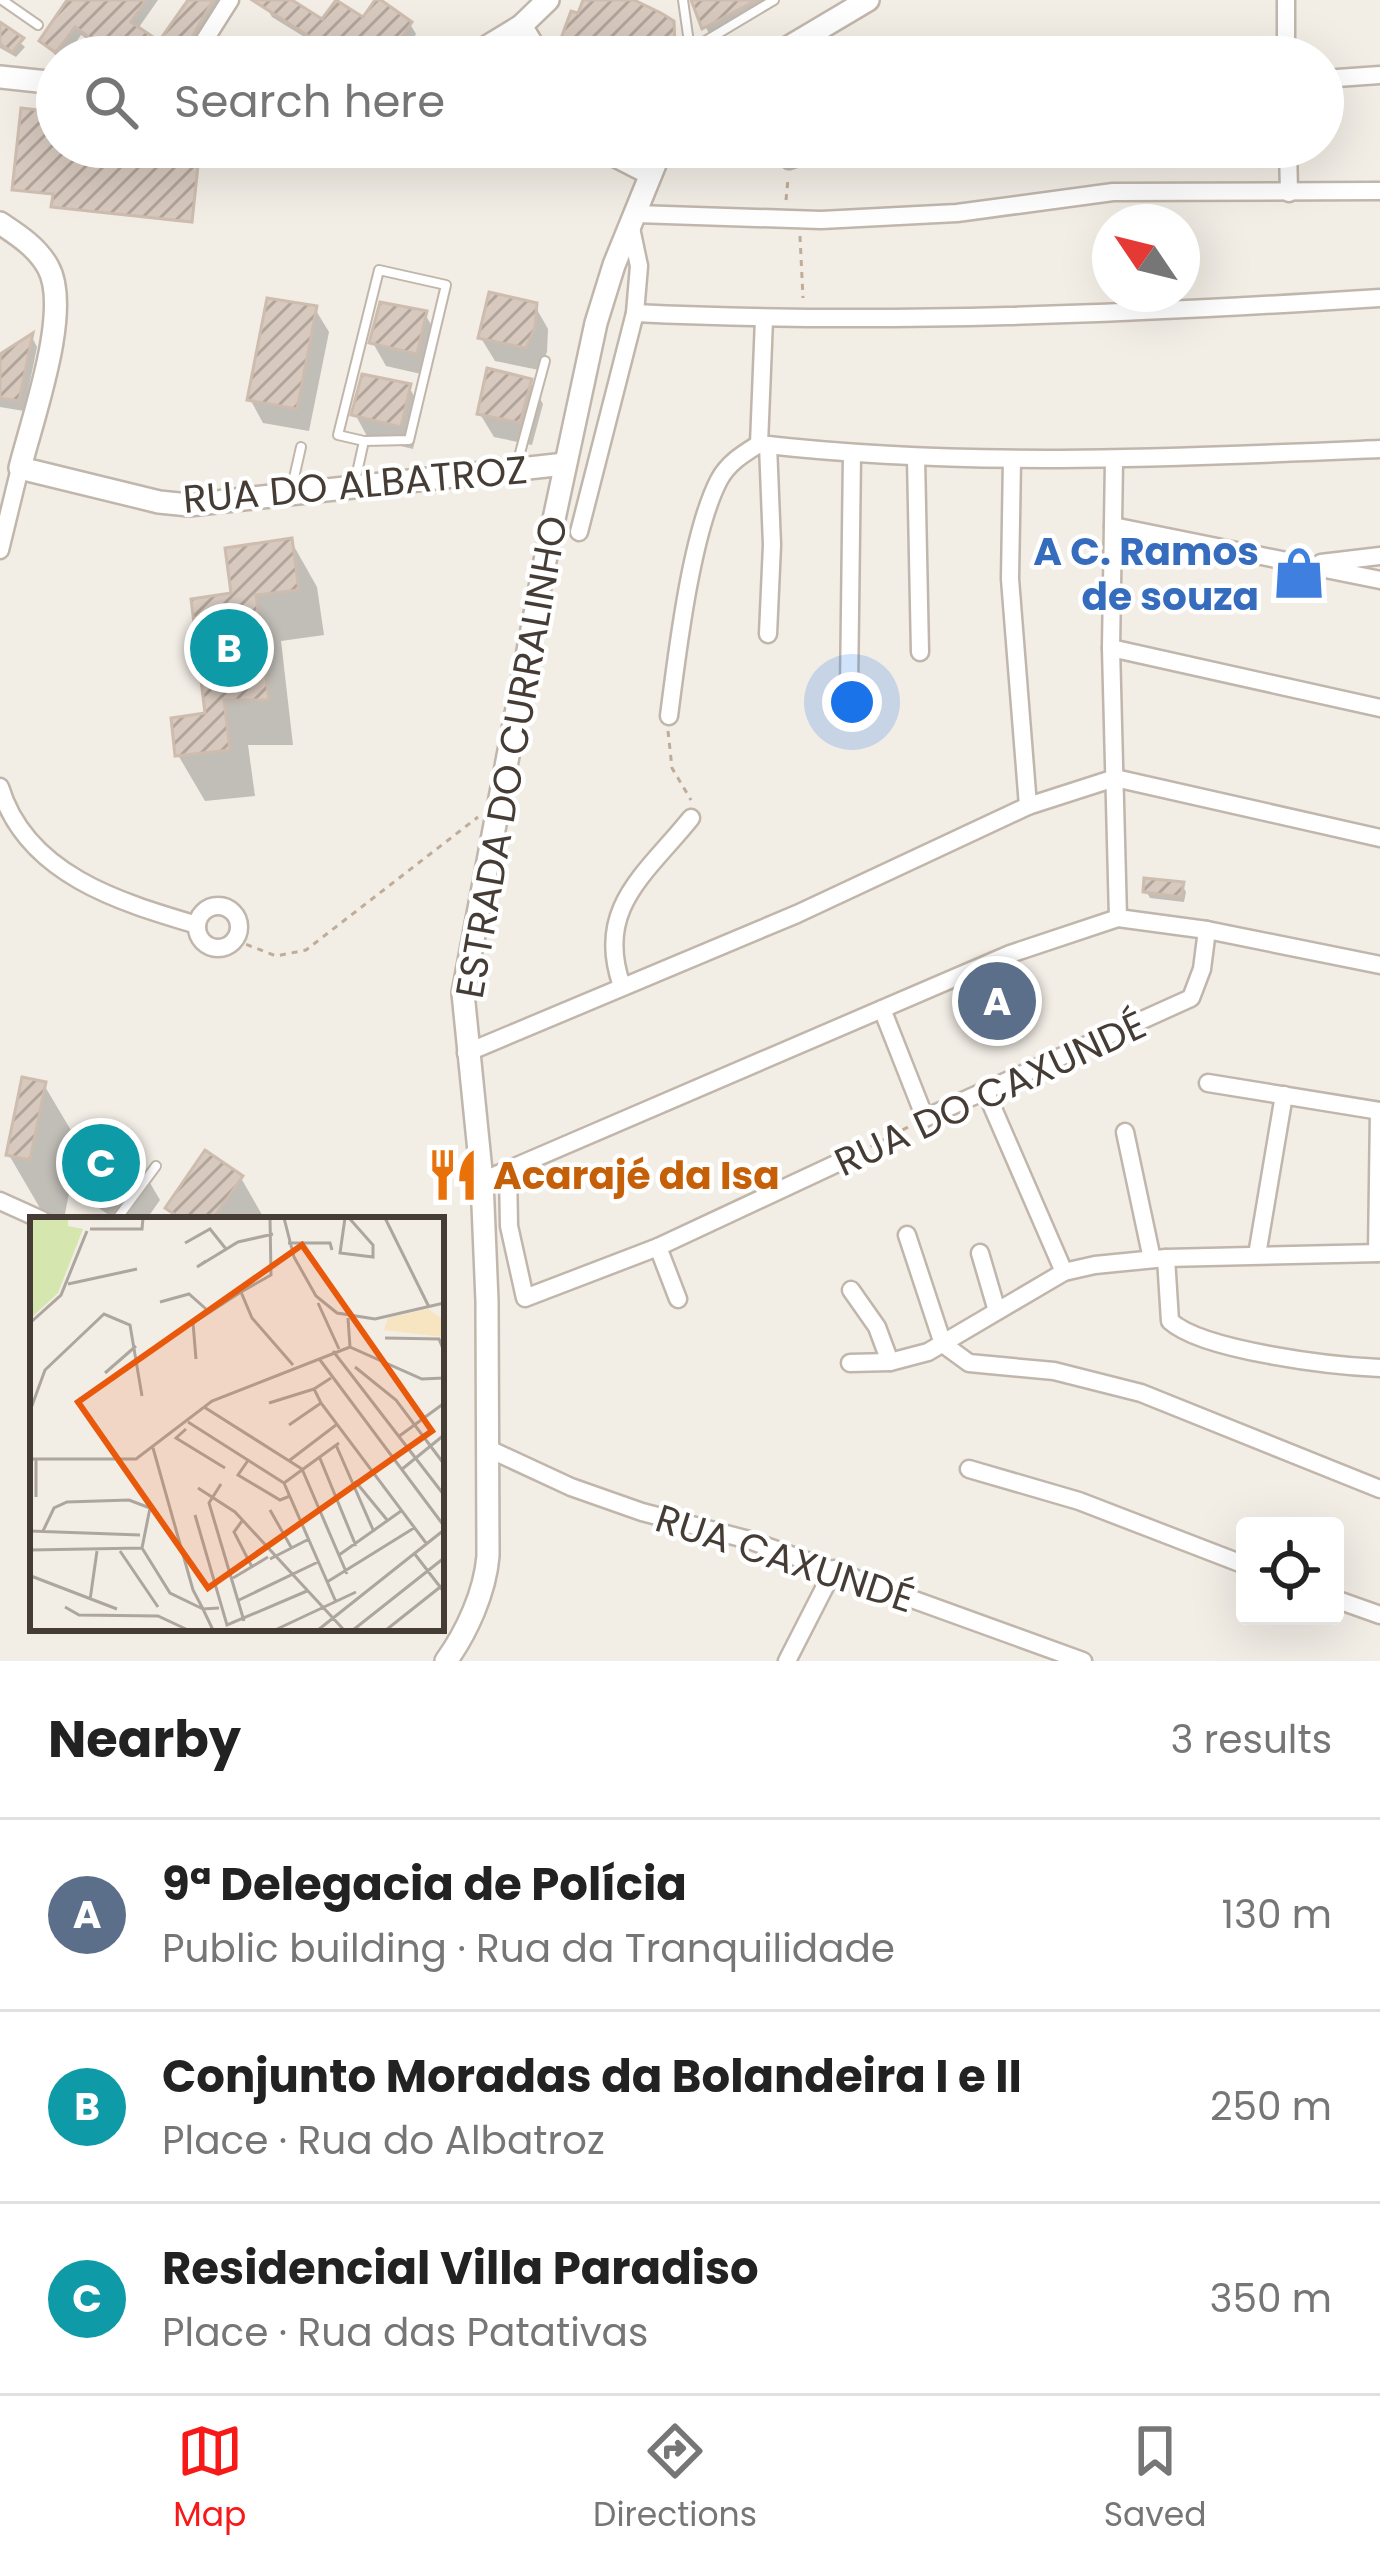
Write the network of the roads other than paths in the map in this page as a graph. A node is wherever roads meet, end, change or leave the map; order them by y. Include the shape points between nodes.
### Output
1 (2, 0) edge
2 (230, 0) edge
3 (548, 0) edge
4 (683, 0) edge
5 (774, 0) edge
6 (868, 0) edge
7 (1286, 0) edge
8 (38, 25) dead end
9 (521, 26) junction
10 (207, 36) edge
11 (505, 36) edge
12 (527, 36) edge
13 (689, 36) edge
14 (718, 36) edge
15 (807, 36) edge
16 (1286, 36) edge
17 (1380, 75) edge
18 (0, 77) edge
19 (1344, 78) edge
20 (36, 81) edge
21 (633, 168) edge
22 (654, 168) edge
23 (1288, 168) edge
24 (651, 177) junction
25 (1380, 190) edge
26 (1289, 194) junction
27 (634, 221) junction
28 (0, 223) edge
29 (1380, 298) edge
30 (635, 313) junction
31 (764, 319) junction
32 (545, 361) dead end
33 (364, 441) junction
34 (764, 444) junction
35 (301, 447) dead end
36 (1380, 448) edge
37 (852, 454) junction
38 (916, 458) junction
39 (1012, 460) junction
40 (1114, 461) junction
41 (565, 464) junction
42 (20, 468) junction
43 (514, 471) junction
44 (354, 486) junction
45 (291, 493) junction
46 (1113, 526) junction
47 (579, 532) dead end
48 (0, 550) edge
49 (1380, 556) edge
50 (1303, 565) junction
51 (1380, 580) edge
52 (768, 634) dead end
53 (1111, 648) junction
54 (920, 652) dead end
55 (849, 690) dead end
56 (1380, 708) edge
57 (669, 716) road end
58 (1115, 778) junction
59 (0, 787) edge
60 (1028, 806) junction
61 (691, 818) road end
62 (1380, 838) edge
63 (1118, 918) junction
64 (196, 925) junction
65 (1207, 931) junction
66 (1380, 965) edge
67 (622, 986) junction
68 (883, 1009) junction
69 (466, 1053) junction
70 (1208, 1083) dead end
71 (986, 1090) junction
72 (1284, 1095) junction
73 (1379, 1111) edge
74 (1125, 1132) dead end
75 (842, 1161) road end
76 (156, 1166) dead end
77 (508, 1170) junction
78 (482, 1181) junction
79 (0, 1201) edge
80 (35, 1217) edge
81 (118, 1217) edge
82 (907, 1235) dead end
83 (658, 1246) junction
84 (980, 1253) dead end
85 (1378, 1253) edge
86 (1257, 1255) junction
87 (1159, 1258) junction
88 (1064, 1272) junction
89 (850, 1290) dead end
90 (678, 1299) dead end
91 (998, 1311) junction
92 (943, 1344) junction
93 (890, 1362) junction
94 (850, 1363) dead end
95 (1380, 1368) edge
96 (489, 1449) junction
97 (969, 1469) dead end
98 (1380, 1489) edge
99 (1236, 1562) edge
100 (834, 1569) junction
101 (1344, 1602) edge
102 (1380, 1615) edge
103 (446, 1661) edge
104 (787, 1661) edge
105 (1083, 1661) edge

1 - 8 lane
2 - 10 street
3 - 9 street
4 - 13 lane
5 - 14 lane
6 - 15 street
7 - 16 street
9 - 11 street
9 - 12 street
17 - 19 street
18 - 20 street
21 - 24 street
22 - 24 street, ESTRADA DO CURRALINHO
23 - 26 street
24 - 27 street, ESTRADA DO CURRALINHO
25 - 26 street
26 - 27 street via 1113,192 957,213
27 - 30 street
27 - 41 street, ESTRADA DO CURRALINHO via 604,294
28 - 42 street via 50,271 57,293
29 - 31 street
30 - 31 street
30 - 47 street
31 - 34 street
32 - 43 lane
33 - 33 lane via 409,440 446,284 379,270 338,435
33 - 44 lane
34 - 37 street
34 - 52 street
34 - 57 street via 732,462 712,496
35 - 45 lane
36 - 40 street
37 - 38 street
37 - 55 street
38 - 39 street
38 - 54 street
39 - 40 street
39 - 60 street via 1009,561
40 - 46 street
41 - 43 street, RUA DO ALBATROZ
41 - 69 street, ESTRADA DO CURRALINHO via 463,993
42 - 45 street, RUA DO ALBATROZ via 174,504
42 - 48 street
43 - 44 street, RUA DO ALBATROZ
44 - 45 street, RUA DO ALBATROZ
46 - 50 street
46 - 53 street
49 - 50 street
50 - 51 street
53 - 56 street
53 - 58 street
58 - 60 street
58 - 62 street
58 - 63 street
59 - 64 street via 17,824 68,874 104,896
60 - 67 street
61 - 67 street via 618,916 612,958
63 - 65 street
63 - 68 street
64 - 64 street via 203,912 223,906 238,920 235,940 224,948 199,938
65 - 66 street
65 - 71 street, RUA DO CAXUNDÉ via 1191,998
67 - 69 street
68 - 71 street, RUA DO CAXUNDÉ via 925,1118
68 - 77 street
69 - 78 street, ESTRADA DO CURRALINHO
70 - 72 street
71 - 88 street
72 - 73 street
72 - 86 street
73 - 85 street
74 - 87 street
75 - 83 street, RUA DO CAXUNDÉ
76 - 81 lane
77 - 78 street
77 - 83 street, RUA DO CAXUNDÉ via 509,1226 525,1298
78 - 96 street, ESTRADA DO CURRALINHO
79 - 80 street
82 - 92 street
83 - 90 street
84 - 91 street
85 - 86 street
86 - 87 street
87 - 88 street
87 - 95 street via 1170,1321 1191,1336
88 - 91 street
89 - 93 street
91 - 92 street
92 - 93 street
92 - 98 street via 969,1363 1054,1371 1155,1398
93 - 94 street
96 - 100 street, RUA CAXUNDÉ via 571,1487
96 - 103 street, ESTRADA DO CURRALINHO via 487,1574
97 - 99 street
100 - 104 street
100 - 105 street, RUA CAXUNDÉ
101 - 102 street

